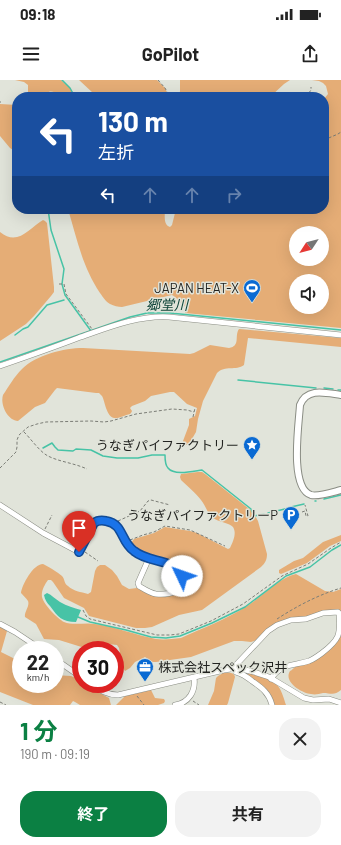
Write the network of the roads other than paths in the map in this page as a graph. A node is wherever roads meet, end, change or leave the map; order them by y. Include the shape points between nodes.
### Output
1 (341, 335) edge
2 (0, 366) edge
3 (341, 395) edge
4 (341, 490) edge
5 (0, 506) edge
6 (149, 558) junction
7 (0, 624) edge
8 (28, 641) edge
9 (235, 668) junction
10 (194, 677) junction
11 (271, 679) junction
12 (106, 693) edge
13 (341, 703) edge
14 (175, 705) edge
15 (272, 705) edge

1 - 2 street via 148,317 96,332
3 - 4 street via 316,392 304,397 300,405 296,446 297,466 306,493 314,496
5 - 6 street via 79,552 92,526 97,521 104,520 117,526 129,547 136,553
6 - 6 street via 175,567 184,580 181,589 155,594 139,586
7 - 8 street
9 - 10 street
9 - 11 street
9 - 11 street via 268,631 277,625 291,620 339,613 339,633 332,644 312,660 280,668
9 - 15 street via 236,672 246,676 264,690
10 - 12 street via 118,695
10 - 14 street via 190,698 182,704
11 - 13 street via 304,698 328,699

